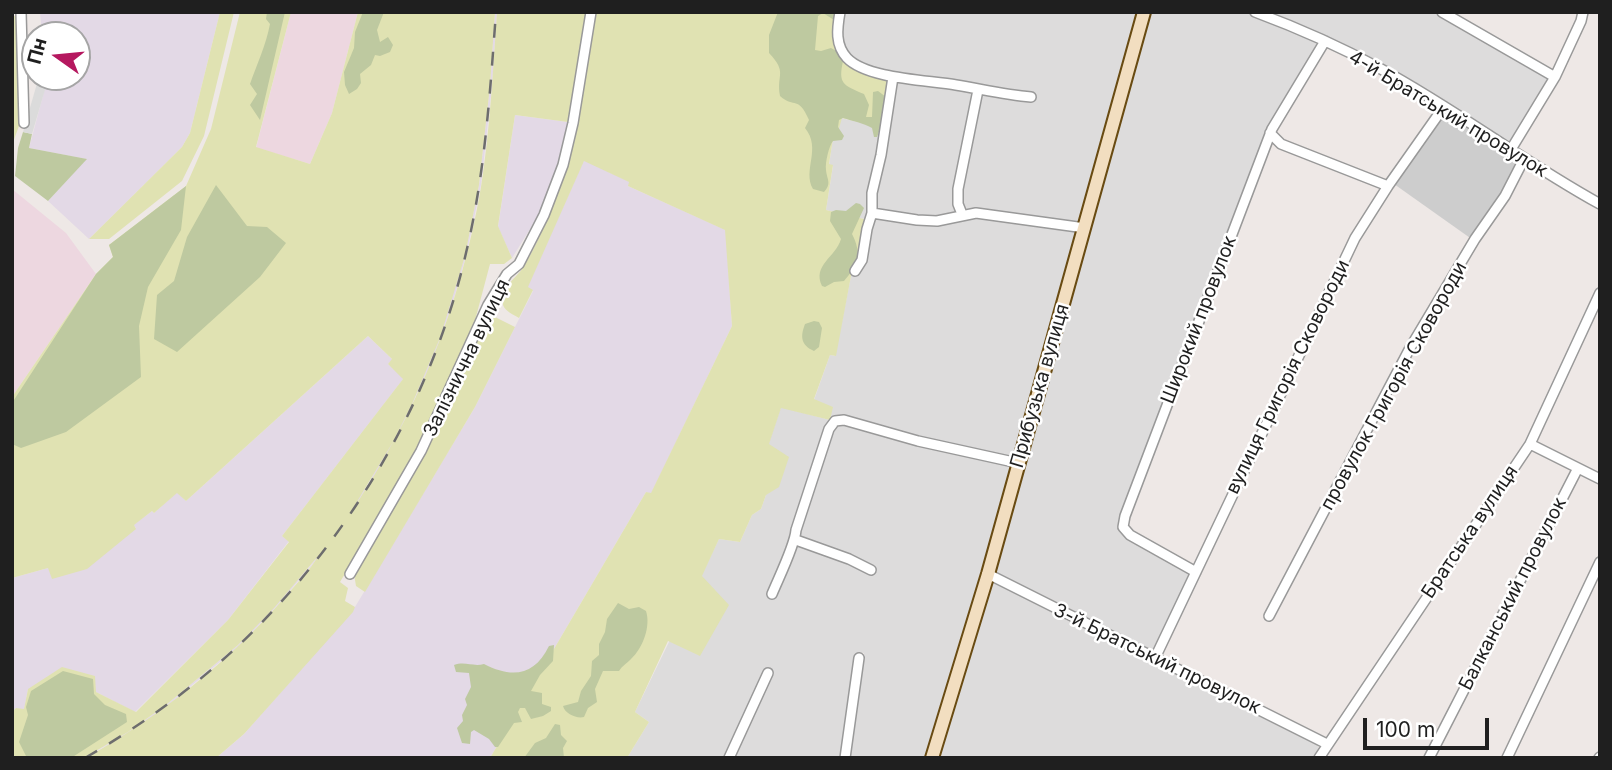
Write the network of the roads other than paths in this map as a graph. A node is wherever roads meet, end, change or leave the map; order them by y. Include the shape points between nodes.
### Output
1 (21, 12) edge
2 (591, 12) edge
3 (840, 12) edge
4 (1144, 12) edge
5 (1255, 12) edge
6 (1442, 12) edge
7 (1583, 12) edge
8 (1325, 41) junction
9 (893, 77) junction
10 (1555, 77) junction
11 (978, 90) junction
12 (1031, 97) dead end
13 (1443, 108) junction
14 (24, 123) dead end
15 (1270, 133) junction
16 (1510, 151) junction
17 (1524, 159) junction
18 (1388, 186) junction
19 (1600, 204) edge
20 (872, 213) junction
21 (962, 214) junction
22 (1085, 228) junction
23 (855, 271) dead end
24 (1600, 293) edge
25 (1530, 443) junction
26 (1018, 463) junction
27 (1578, 468) junction
28 (1600, 479) edge
29 (796, 540) junction
30 (1600, 562) edge
31 (871, 570) dead end
32 (1196, 572) junction
33 (350, 574) dead end
34 (988, 574) junction
35 (772, 594) dead end
36 (1269, 616) dead end
37 (859, 658) dead end
38 (1155, 658) junction
39 (768, 673) dead end
40 (1327, 744) junction
41 (729, 758) edge
42 (845, 758) edge
43 (932, 758) edge
44 (1319, 758) edge
45 (1429, 758) edge
46 (1507, 758) edge

1 - 14 street
2 - 33 street, Залізнична вулиця via 573,123 544,215 519,264 507,274 488,305 421,451
3 - 9 street via 837,32 842,52 855,64
4 - 22 street, Прибузька вулиця
5 - 8 street, 4-й Братський провулок
6 - 10 street
7 - 10 street
8 - 13 street, 4-й Братський провулок
8 - 15 street, Широкий провулок
9 - 11 street
9 - 20 street
10 - 16 street
11 - 12 street
11 - 21 street via 957,197
13 - 16 street, 4-й Братський провулок
13 - 18 street, вулиця Григорія Сковороди
15 - 18 street via 1281,144
15 - 32 street, Широкий провулок via 1124,523 1130,536
16 - 17 street, 4-й Братський провулок
17 - 19 street, 4-й Братський провулок
17 - 36 street, провулок Григорія Сковороди via 1410,348
18 - 32 street, вулиця Григорія Сковороди via 1349,251
20 - 21 street via 937,221
20 - 23 street via 862,260
21 - 22 street
22 - 26 street, Прибузька вулиця
24 - 25 street, Братська вулиця
25 - 27 street
25 - 40 street, Братська вулиця
26 - 29 street via 839,419 829,429
26 - 34 street, Прибузька вулиця
27 - 28 street
27 - 45 street, Балканський провулок
29 - 31 street
29 - 35 street
30 - 46 street
32 - 38 street, вулиця Григорія Сковороди
34 - 38 street, 3-й Братський провулок
34 - 43 street, Прибузька вулиця
37 - 42 street
38 - 40 street, 3-й Братський провулок
39 - 41 street
40 - 44 street, Братська вулиця

